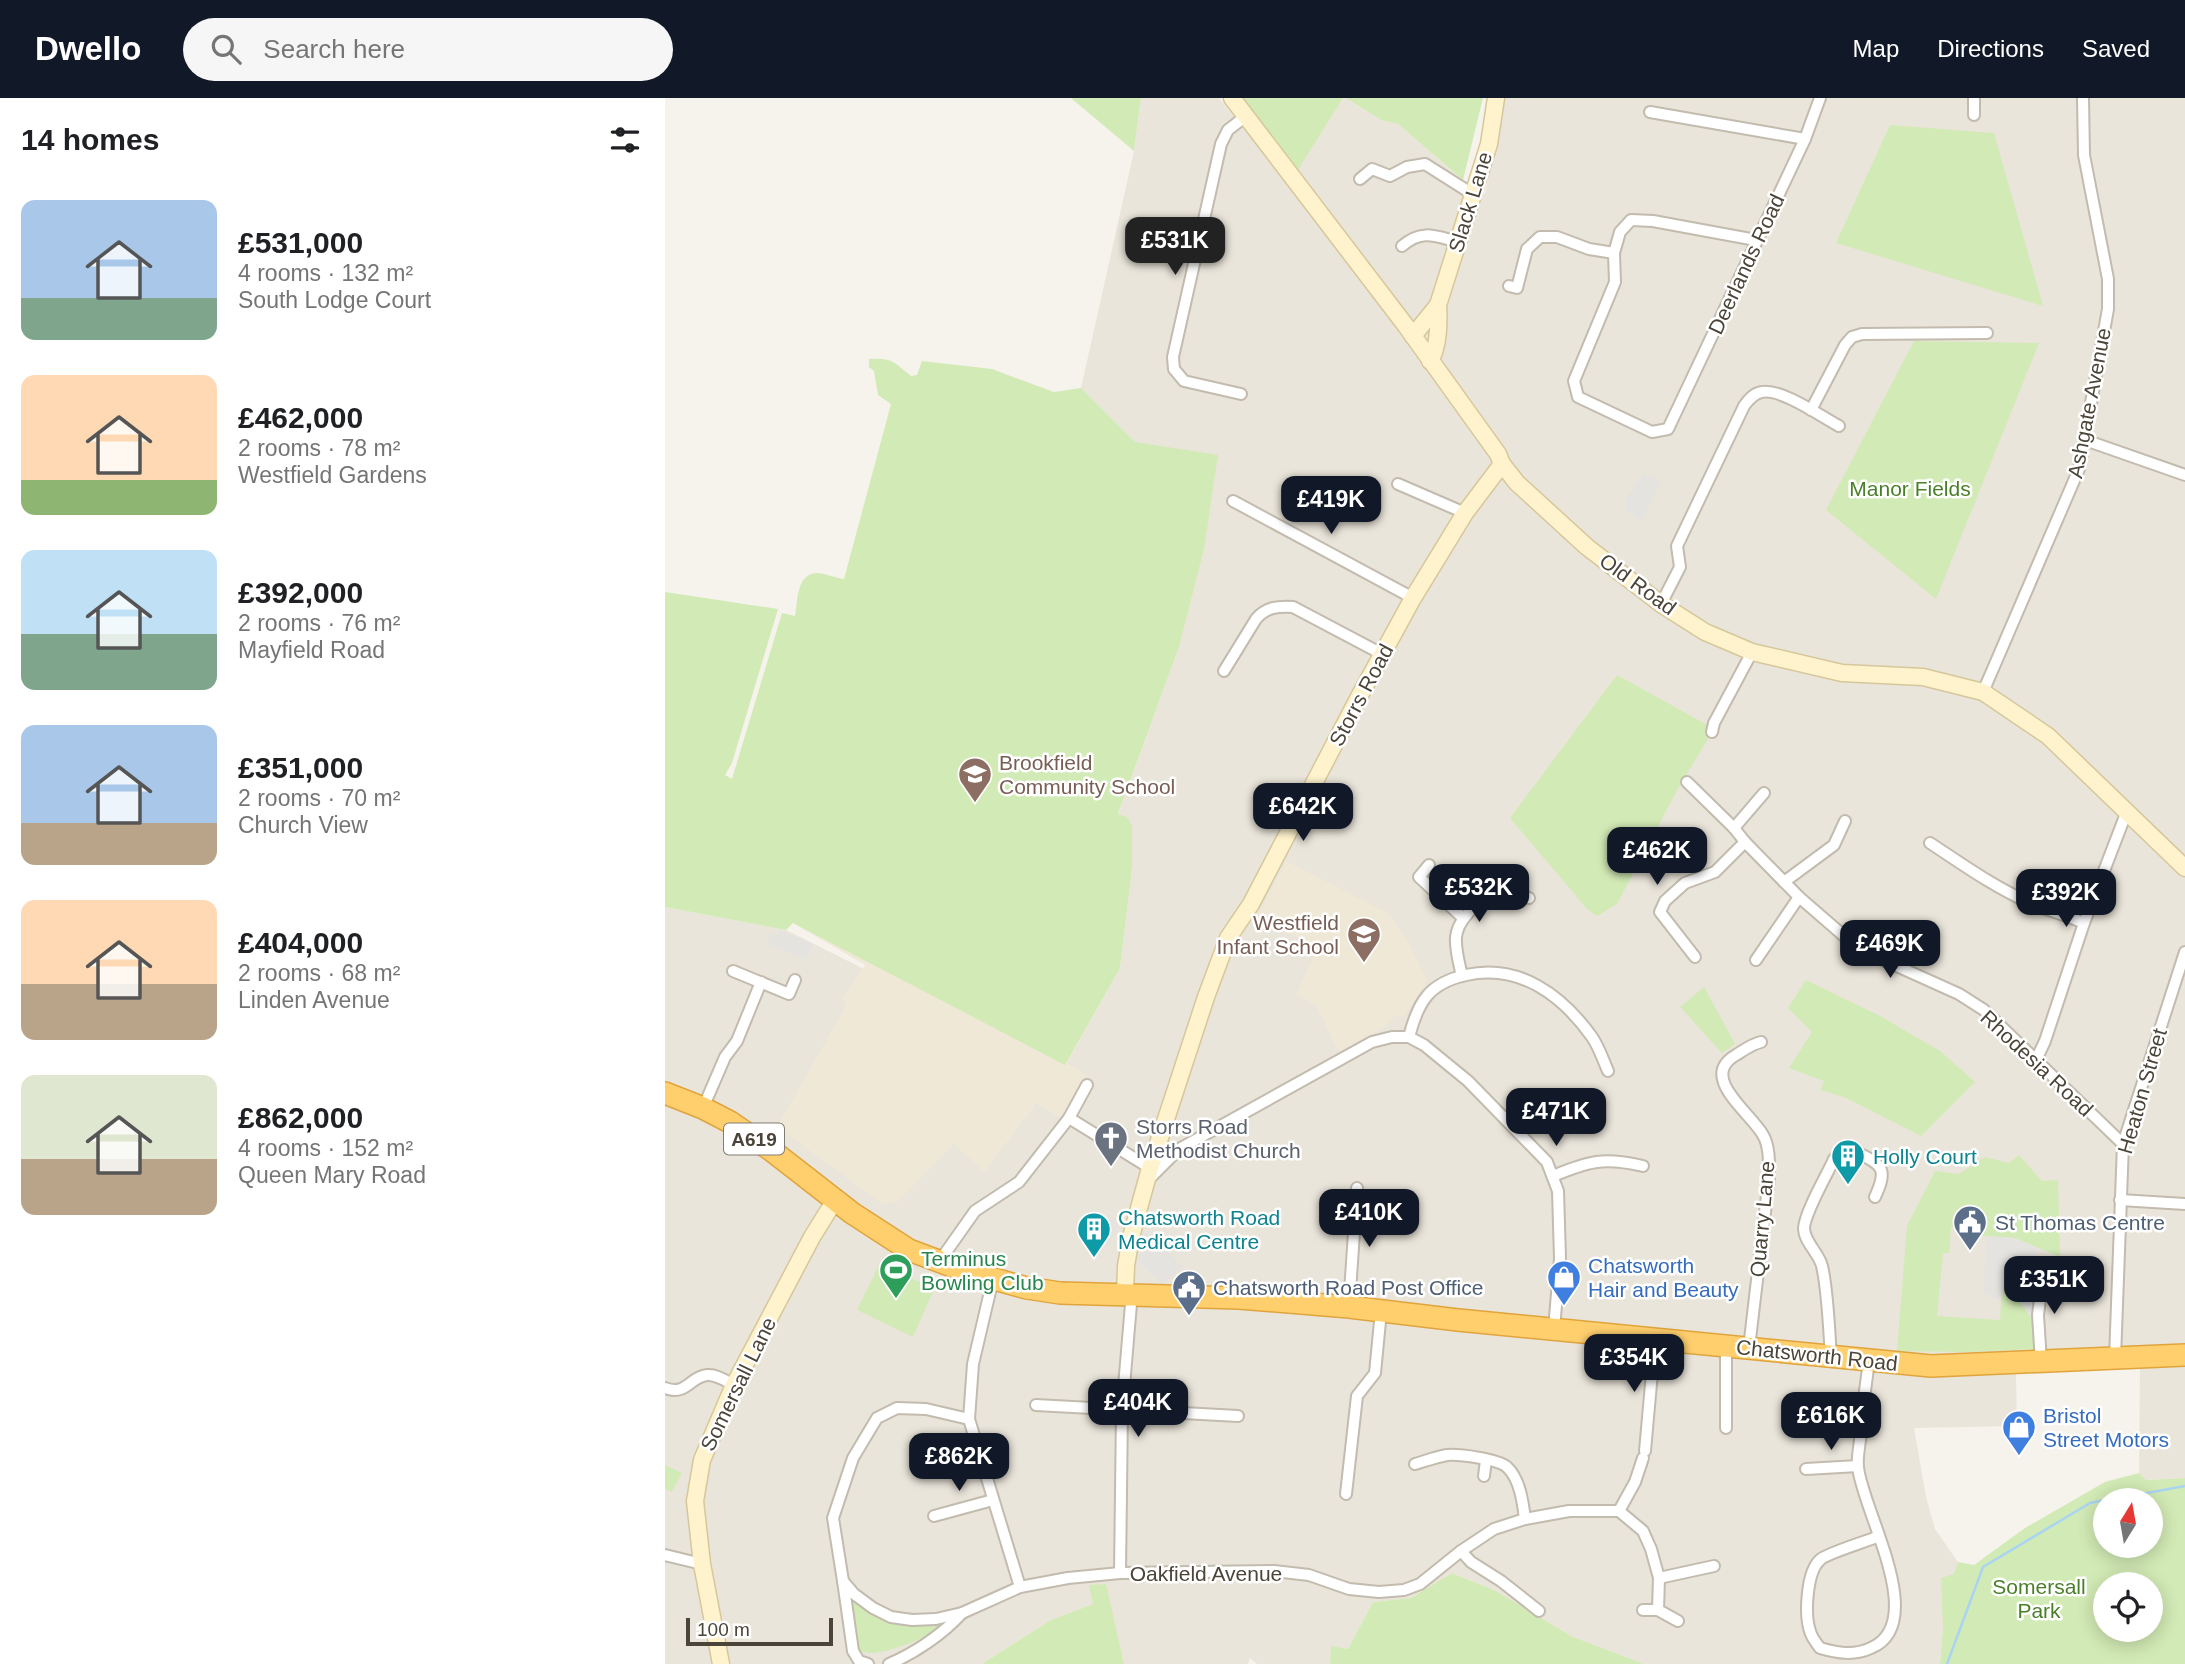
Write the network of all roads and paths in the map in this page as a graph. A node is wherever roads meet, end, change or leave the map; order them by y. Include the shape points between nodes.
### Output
1 (1232, 98) edge
2 (1496, 98) edge
3 (1820, 98) edge
4 (1974, 98) edge
5 (2083, 98) edge
6 (1650, 112) dead end
7 (1974, 115) dead end
8 (1246, 116) junction
9 (1805, 139) junction
10 (1360, 179) dead end
11 (1474, 195) junction
12 (1756, 240) junction
13 (1458, 242) junction
14 (1402, 246) dead end
15 (1614, 253) junction
16 (1509, 286) dead end
17 (1438, 305) junction
18 (1987, 333) dead end
19 (1413, 336) junction
20 (1430, 361) junction
21 (1241, 394) dead end
22 (1811, 410) junction
23 (1839, 426) dead end
24 (2085, 440) junction
25 (1502, 464) junction
26 (2185, 475) edge
27 (1398, 484) dead end
28 (1233, 501) dead end
29 (1465, 513) junction
30 (1413, 598) junction
31 (1661, 604) junction
32 (1752, 652) junction
33 (1382, 654) junction
34 (1224, 671) dead end
35 (1983, 692) junction
36 (1712, 732) dead end
37 (1687, 782) dead end
38 (1764, 793) dead end
39 (2127, 811) junction
40 (1846, 821) dead end
41 (1734, 828) junction
42 (1745, 842) junction
43 (1930, 844) dead end
44 (1429, 865) dead end
45 (2185, 868) edge
46 (1784, 882) junction
47 (1799, 897) junction
48 (1529, 898) dead end
49 (1463, 918) junction
50 (2084, 923) junction
51 (2185, 953) edge
52 (1695, 957) dead end
53 (1756, 960) dead end
54 (733, 971) dead end
55 (1462, 976) junction
56 (795, 980) dead end
57 (761, 982) junction
58 (1409, 1037) junction
59 (1761, 1042) dead end
60 (2036, 1060) junction
61 (1608, 1071) dead end
62 (1087, 1085) dead end
63 (665, 1093) edge
64 (703, 1108) junction
65 (1069, 1118) junction
66 (2123, 1144) junction
67 (1643, 1166) dead end
68 (1148, 1174) junction
69 (1553, 1176) junction
70 (1357, 1188) dead end
71 (1875, 1197) dead end
72 (835, 1200) junction
73 (2120, 1200) junction
74 (2185, 1204) edge
75 (939, 1262) junction
76 (2044, 1268) dead end
77 (993, 1279) junction
78 (1128, 1299) junction
79 (1349, 1307) junction
80 (1381, 1311) junction
81 (1554, 1329) junction
82 (1655, 1339) junction
83 (1726, 1346) junction
84 (1749, 1348) junction
85 (2185, 1355) edge
86 (1831, 1357) junction
87 (2115, 1359) junction
88 (1868, 1361) junction
89 (2041, 1362) junction
90 (734, 1385) junction
91 (665, 1388) edge
92 (1036, 1405) dead end
93 (1122, 1410) junction
94 (1238, 1416) dead end
95 (969, 1419) junction
96 (1725, 1428) dead end
97 (1486, 1460) junction
98 (1415, 1464) dead end
99 (1858, 1466) junction
100 (1806, 1469) dead end
101 (1484, 1476) dead end
102 (1346, 1494) dead end
103 (993, 1500) junction
104 (1619, 1511) junction
105 (934, 1516) dead end
106 (1525, 1519) junction
107 (1879, 1536) junction
108 (1461, 1550) junction
109 (665, 1555) edge
110 (702, 1564) junction
111 (1714, 1566) dead end
112 (1120, 1573) junction
113 (1659, 1578) junction
114 (843, 1581) junction
115 (1020, 1587) junction
116 (1643, 1610) dead end
117 (1658, 1610) junction
118 (1539, 1611) dead end
119 (962, 1613) junction
120 (1678, 1621) dead end
121 (721, 1664) edge
122 (868, 1664) edge
123 (889, 1664) edge

1 - 8 street, Old Road
2 - 11 street, Slack Lane
3 - 9 street, Deerlands Road
4 - 7 street
5 - 24 street, Ashgate Avenue via 2084,155 2109,279
6 - 9 street
8 - 19 street, Old Road
8 - 21 street via 1227,130 1221,144 1173,356 1174,369 1184,381
9 - 12 street, Deerlands Road
10 - 11 street via 1372,169 1390,176 1425,164
11 - 13 street, Slack Lane
12 - 15 street via 1631,220 1620,232
12 - 15 street, Deerlands Road via 1668,429 1652,432 1578,397 1574,381 1615,282
13 - 14 street via 1414,236
13 - 17 street, Slack Lane
15 - 16 street via 1539,236 1527,249 1517,288
17 - 19 street, Slack Lane
17 - 20 street, Slack Lane
18 - 22 street via 1965,328 1852,337
19 - 20 street, Old Road
20 - 25 street, Old Road
22 - 23 street
22 - 31 street via 1776,392 1752,396 1744,405 1677,546 1680,567
24 - 26 street
24 - 35 street, Ashgate Avenue via 2069,497
25 - 29 street, Storrs Road
25 - 31 street, Old Road via 1587,547
27 - 29 street
28 - 30 street
29 - 30 street, Storrs Road
30 - 33 street, Storrs Road
31 - 32 street, Old Road via 1705,632
32 - 35 street, Old Road via 1842,673 1923,677
32 - 36 street
33 - 34 street via 1293,607 1277,606 1256,619
33 - 68 street, Storrs Road via 1251,904 1228,938
35 - 39 street, Old Road via 2048,736
37 - 41 street, Rhodesia Road
38 - 41 street
39 - 45 street, Old Road
39 - 50 street
40 - 46 street via 1834,845
41 - 42 street, Rhodesia Road
42 - 46 street, Rhodesia Road
42 - 52 street via 1715,872 1685,883 1660,912
43 - 50 street via 2029,903
44 - 49 street via 1419,877
46 - 47 street, Rhodesia Road
47 - 53 street
47 - 60 street, Rhodesia Road via 1859,949 1984,1010
48 - 49 street via 1494,894 1473,904
49 - 55 street via 1456,938
50 - 60 street
51 - 66 street, Heaton Street
54 - 57 street
55 - 58 street via 1428,992
55 - 61 street via 1504,972 1534,982 1569,1009 1593,1039
56 - 57 street via 789,994
57 - 64 street
58 - 68 street via 1372,1042 1179,1149
58 - 69 street via 1468,1082 1547,1162
59 - 84 street, Quarry Lane via 1727,1060 1722,1070 1724,1084 1763,1135 1769,1153
60 - 66 street, Rhodesia Road
62 - 65 street
63 - 64 highway, Chatsworth Road / A619
64 - 72 highway, Chatsworth Road / A619 via 771,1150
65 - 68 street
65 - 75 street via 1019,1182 975,1211
66 - 73 street, Heaton Street
67 - 69 street via 1610,1159
68 - 78 street, Storrs Road via 1126,1266
69 - 81 street via 1558,1191 1560,1258
70 - 79 street
71 - 86 street via 1881,1169 1848,1151 1834,1159 1806,1219 1804,1230 1822,1266
72 - 75 highway, Chatsworth Road / A619 via 909,1250
72 - 90 street, Somersall Lane
73 - 74 street
73 - 87 street, Heaton Street
75 - 77 highway, Chatsworth Road / A619
76 - 89 street via 2038,1315
77 - 78 highway, Chatsworth Road / A619 via 1060,1293
77 - 95 street via 973,1364
78 - 79 highway, Chatsworth Road / A619 via 1239,1298
78 - 93 street
79 - 80 highway, Chatsworth Road / A619
80 - 81 highway, Chatsworth Road / A619
80 - 102 street via 1375,1373 1357,1396
81 - 82 highway, Chatsworth Road / A619
82 - 83 highway, Chatsworth Road / A619
82 - 104 street via 1644,1455
83 - 84 highway, Chatsworth Road / A619
83 - 96 street
84 - 86 highway, Chatsworth Road / A619
85 - 87 highway, Chatsworth Road / A619
86 - 88 highway, Chatsworth Road / A619
87 - 89 highway, Chatsworth Road / A619
88 - 89 highway, Chatsworth Road / A619 via 1931,1366
88 - 99 street
90 - 91 street via 709,1374 683,1389
90 - 110 street, Somersall Lane via 702,1460 695,1502
92 - 93 street
93 - 94 street
93 - 112 street
95 - 103 street
95 - 114 street via 897,1408 877,1418 853,1458 833,1518
97 - 98 street via 1448,1455
97 - 101 street
97 - 106 street via 1507,1467 1518,1487
99 - 100 street
99 - 107 street
103 - 105 street
103 - 115 street
104 - 106 street, Oakfield Avenue via 1569,1511
104 - 113 street via 1643,1531
106 - 108 street, Oakfield Avenue via 1494,1529
107 - 107 street via 1893,1586 1892,1628 1882,1644 1862,1652 1819,1648 1807,1616 1814,1571 1821,1559
108 - 112 street, Oakfield Avenue via 1420,1584 1379,1592 1274,1571
108 - 118 street
109 - 110 street
110 - 121 street, Somersall Lane
111 - 113 street
112 - 115 street, Oakfield Avenue
113 - 117 street
114 - 119 street via 854,1594 891,1617 936,1619
114 - 122 street via 853,1651 859,1661
115 - 119 street
116 - 117 street
117 - 120 street
119 - 123 street via 950,1626

